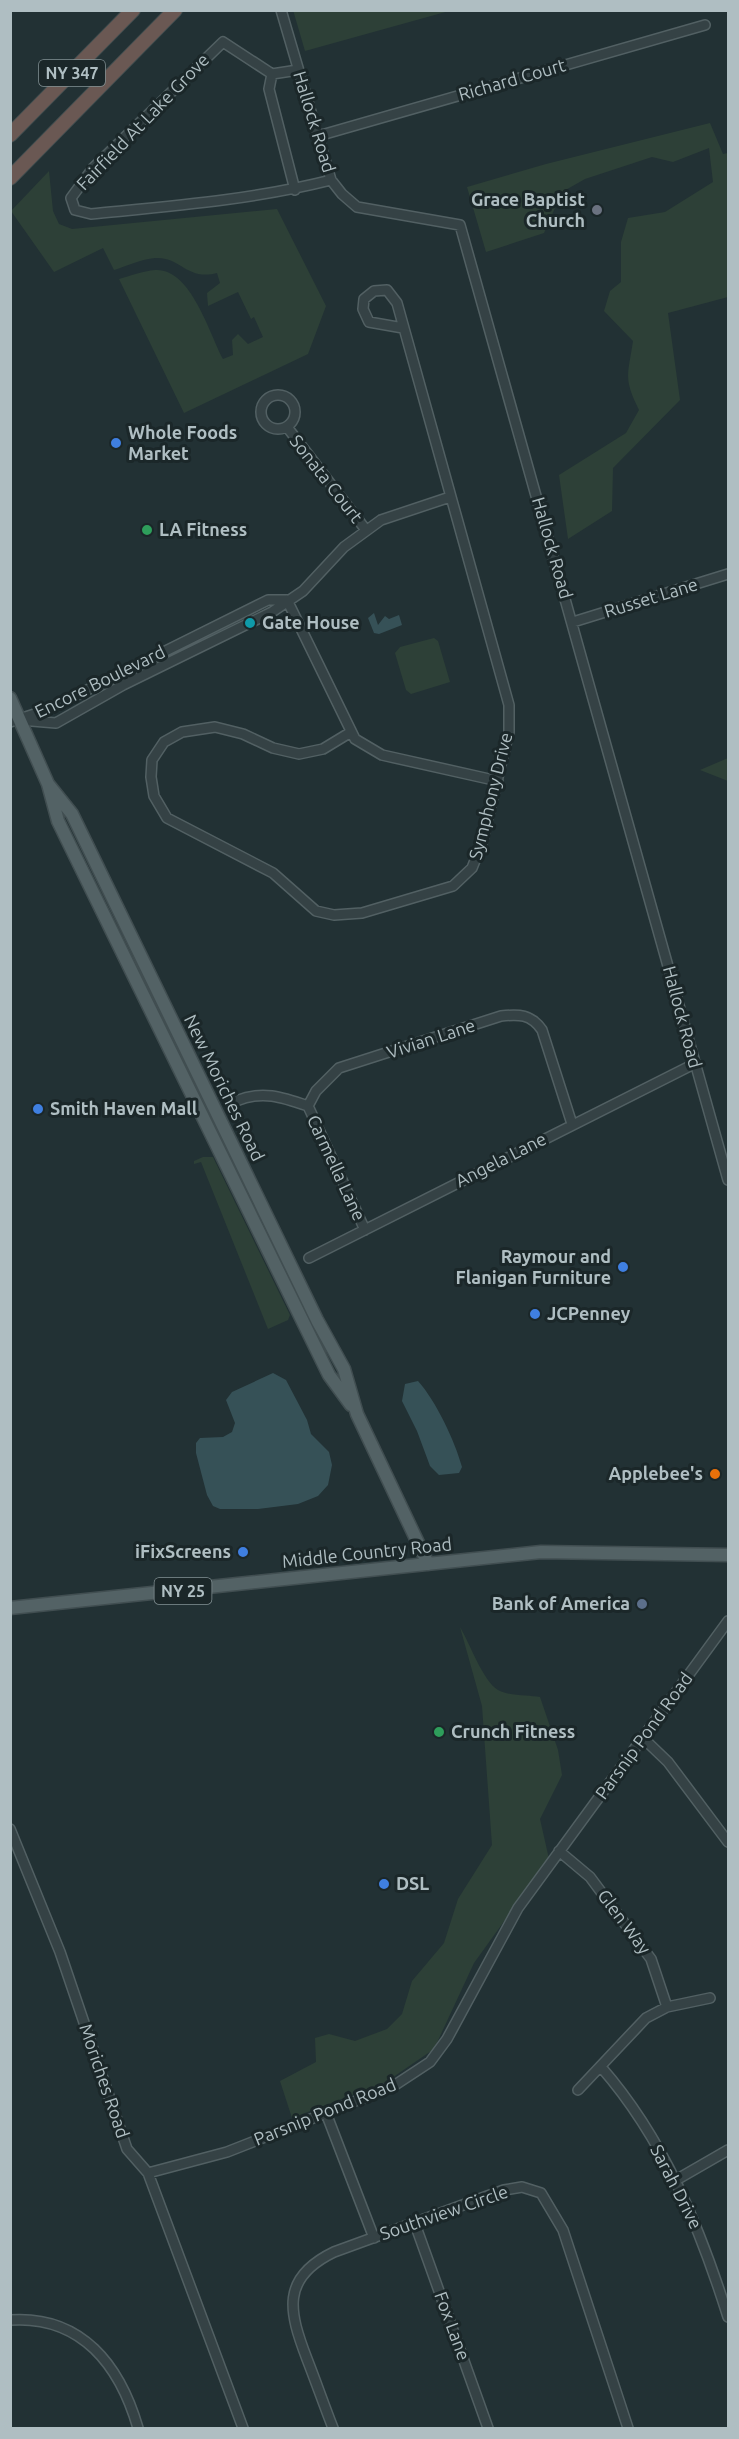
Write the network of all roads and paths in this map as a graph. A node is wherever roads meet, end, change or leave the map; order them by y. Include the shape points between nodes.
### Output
1 (133, 10) edge
2 (175, 10) edge
3 (281, 10) edge
4 (705, 25) dead end
5 (298, 70) junction
6 (272, 74) junction
7 (10, 135) edge
8 (318, 136) junction
9 (29, 159) junction
10 (10, 178) edge
11 (332, 180) junction
12 (10, 186) edge
13 (295, 190) junction
14 (403, 328) junction
15 (286, 427) dead end
16 (450, 496) junction
17 (366, 530) junction
18 (729, 574) edge
19 (286, 600) junction
20 (573, 622) junction
21 (10, 698) edge
22 (15, 721) edge
23 (351, 732) junction
24 (498, 781) junction
25 (694, 1064) junction
26 (236, 1101) dead end
27 (308, 1106) junction
28 (572, 1124) junction
29 (729, 1180) edge
30 (365, 1230) junction
31 (309, 1258) dead end
32 (729, 1555) edge
33 (428, 1564) junction
34 (11, 1608) edge
35 (729, 1621) edge
36 (643, 1738) junction
37 (10, 1829) edge
38 (729, 1842) edge
39 (559, 1851) junction
40 (710, 1998) dead end
41 (668, 2007) junction
42 (601, 2067) junction
43 (578, 2090) dead end
44 (326, 2113) junction
45 (729, 2150) edge
46 (148, 2173) junction
47 (676, 2180) junction
48 (415, 2224) junction
49 (374, 2238) junction
50 (729, 2280) edge
51 (718, 2284) junction
52 (729, 2318) edge
53 (10, 2320) edge
54 (138, 2428) edge
55 (243, 2428) edge
56 (333, 2428) edge
57 (489, 2428) edge
58 (628, 2428) edge

1 - 7 highway, NY 347
2 - 9 highway, NY 347
3 - 5 street, Hallock Road
4 - 8 street, Richard Court
5 - 6 street
5 - 8 street, Hallock Road
6 - 13 street via 269,89
6 - 13 street, Fairfield At Lake Grove via 223,42 93,168 71,198 75,210 91,214
8 - 11 street, Hallock Road
9 - 10 highway, NY 347
9 - 12 highway
11 - 13 street, Fairfield At Lake Grove
11 - 20 street, Hallock Road via 357,207 460,225
14 - 14 street, Symphony Drive via 397,303 387,290 374,291 364,299 363,309 369,322
14 - 16 street, Symphony Drive
15 - 17 street, Sonata Court
16 - 17 street, Encore Boulevard via 381,520
16 - 24 street, Symphony Drive via 509,705 509,732
17 - 19 street, Encore Boulevard via 344,547 303,591
18 - 20 street, Russet Lane
19 - 22 street, Encore Boulevard via 268,600 47,710
19 - 22 street, Encore Boulevard via 272,612 123,685 56,723
19 - 23 street
20 - 25 street, Hallock Road
21 - 22 main road, New Moriches Road
22 - 33 main road, New Moriches Road via 48,784 58,821 264,1245 329,1376 357,1414
23 - 24 street via 355,739 382,755
23 - 24 street, Symphony Drive via 323,749 300,754 215,727 182,732 164,742 153,760 154,796 167,818 273,873 316,911 334,915 362,913 453,886 472,868
25 - 28 street, Angela Lane
25 - 29 street, Hallock Road
26 - 27 street via 264,1094
27 - 28 street, Vivian Lane via 316,1091 339,1068 518,1014 533,1019 542,1030
27 - 30 street, Carmella Lane
28 - 30 street, Angela Lane
30 - 31 street, Angela Lane
32 - 33 main road, Middle Country Road / NY 25 via 562,1551
33 - 34 main road, Middle Country Road / NY 25
35 - 36 street, Parsnip Pond Road
36 - 38 street via 668,1762
36 - 39 street, Parsnip Pond Road
37 - 46 street, Moriches Road via 60,1952 127,2150
39 - 41 street, Glen Way via 590,1877 651,1959
39 - 44 street, Parsnip Pond Road via 518,1908 447,2039 430,2062 395,2085
40 - 41 street
41 - 42 street via 638,2025
42 - 43 street
42 - 47 street, Sarah Drive via 632,2105
44 - 46 street, Parsnip Pond Road via 227,2152
44 - 49 street
45 - 47 street
46 - 55 street, Moriches Road
47 - 51 street, Sarah Drive
48 - 49 street, Southview Circle
48 - 57 street, Fox Lane
48 - 58 street, Southview Circle via 504,2190 522,2187 541,2193 563,2230
49 - 56 street, Southview Circle via 320,2259 303,2275 293,2293 291,2306 297,2332
50 - 51 street
51 - 52 street, Sarah Drive
53 - 54 street via 53,2325 90,2345 120,2379

